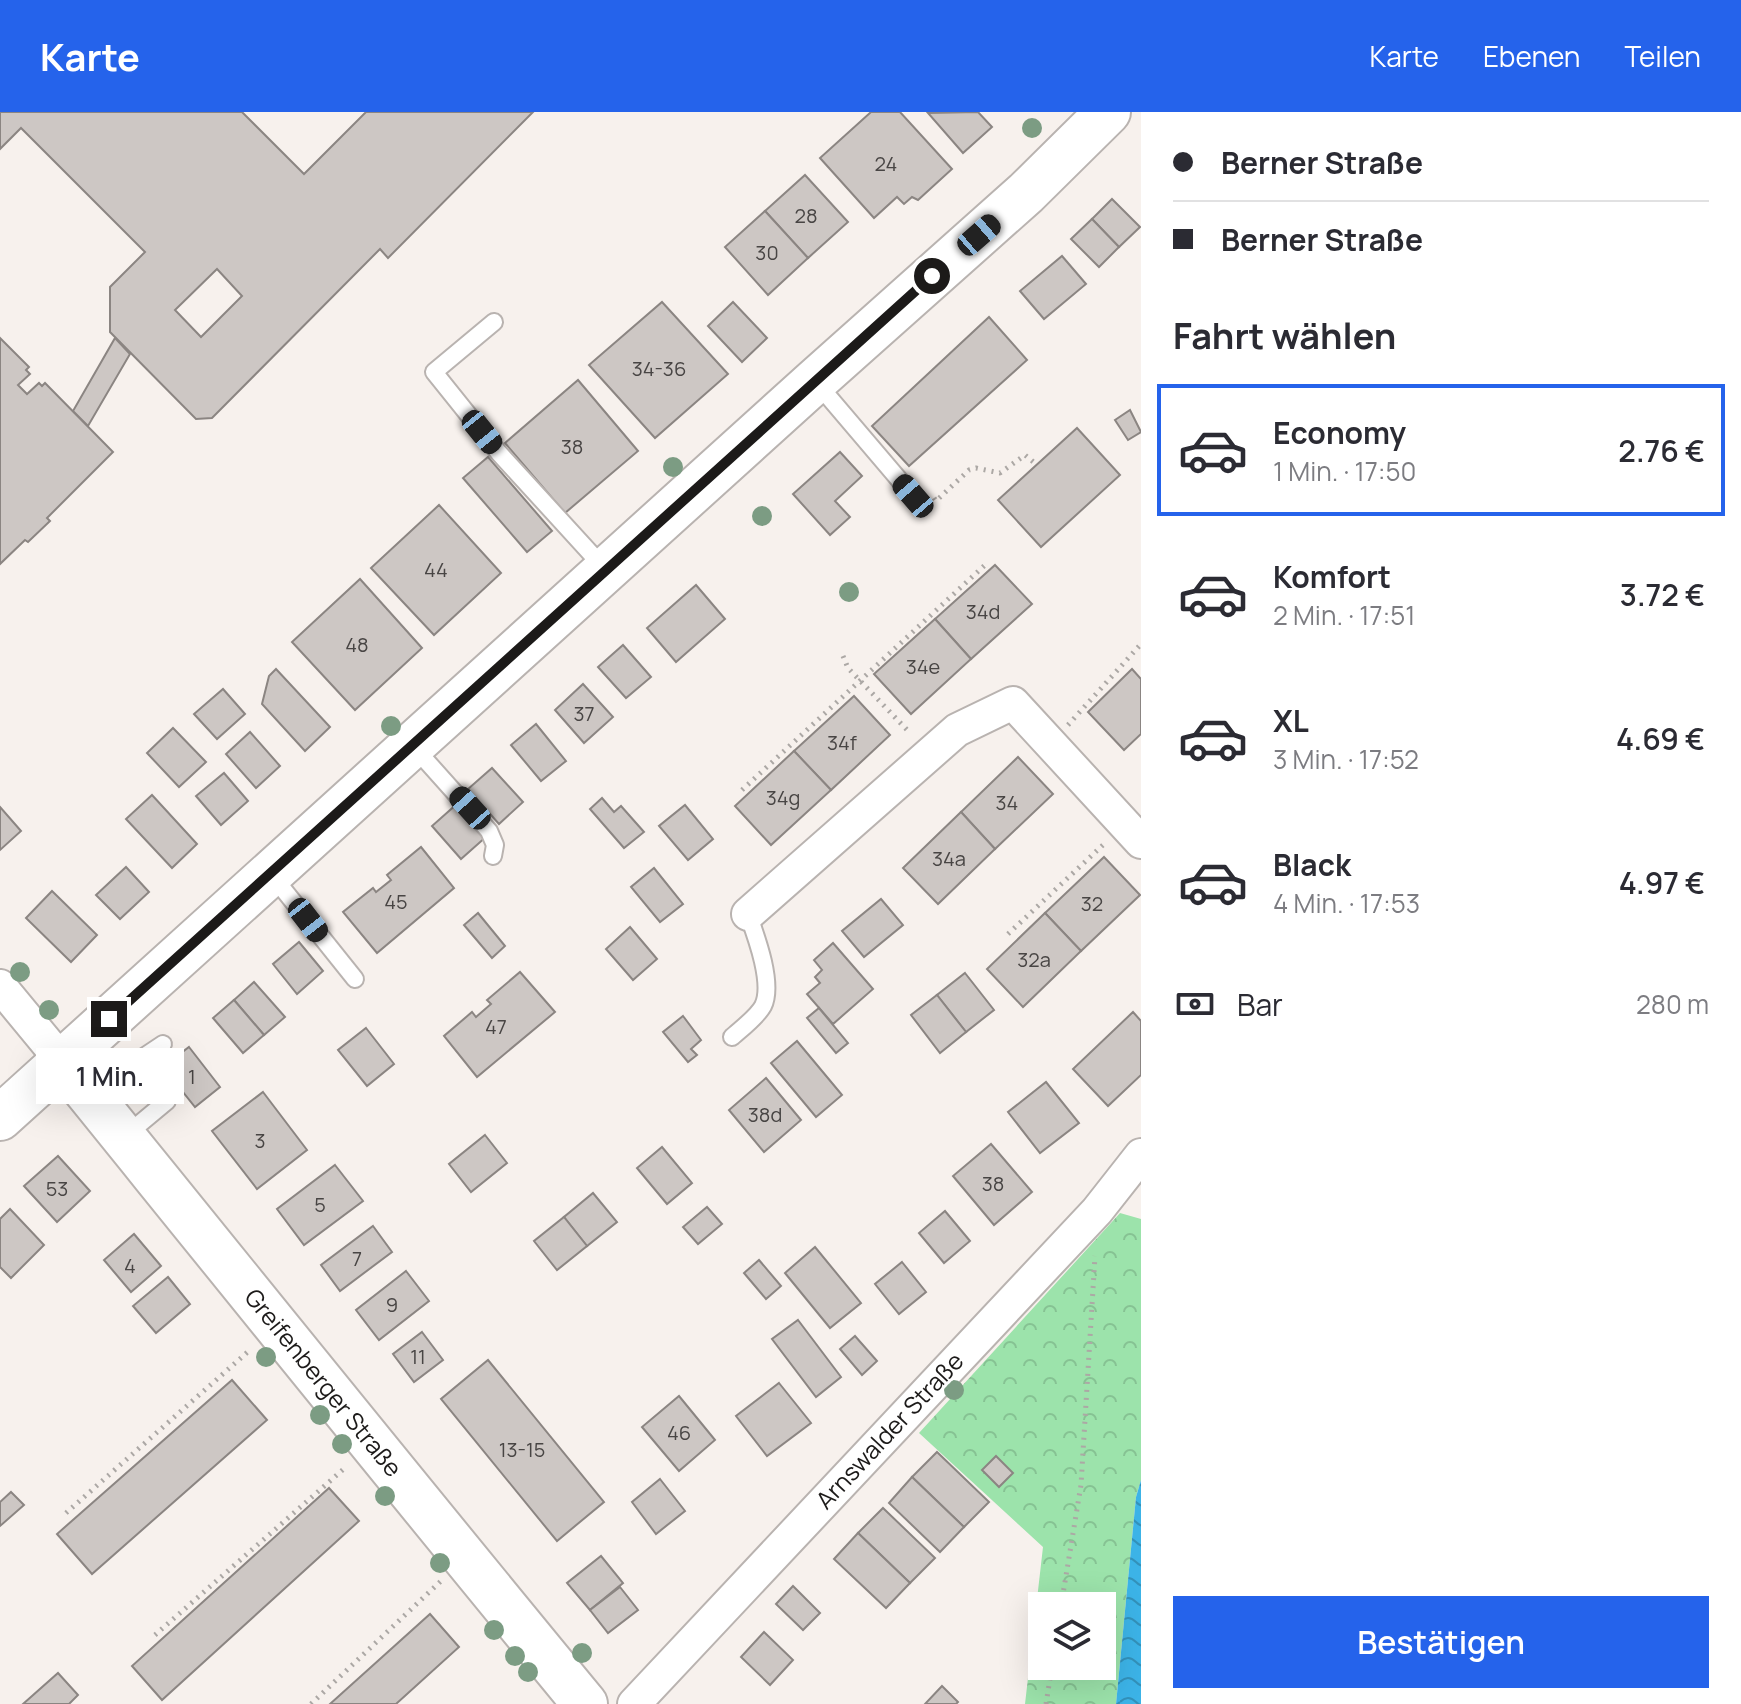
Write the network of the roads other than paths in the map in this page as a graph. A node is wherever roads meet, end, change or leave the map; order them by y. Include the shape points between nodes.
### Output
1 (1108, 112) edge
2 (494, 322) dead end
3 (815, 381) junction
4 (920, 493) road end
5 (606, 570) junction
6 (412, 745) junction
7 (1133, 833) edge
8 (493, 856) dead end
9 (270, 873) junction
10 (748, 914) joint
11 (355, 979) dead end
12 (0, 986) edge
13 (732, 1037) dead end
14 (163, 1044) dead end
15 (62, 1061) junction
16 (0, 1118) edge
17 (124, 1137) junction
18 (1141, 1155) edge
19 (585, 1704) edge
20 (634, 1704) edge

1 - 3 main road via 1026,193
2 - 5 lane via 434,372 499,453
3 - 4 lane
3 - 5 main road
5 - 6 main road
6 - 8 lane via 489,831
6 - 9 main road
7 - 10 street via 1013,703 957,730
9 - 11 lane
9 - 15 main road
10 - 13 lane via 767,985 762,1007
12 - 15 street
14 - 17 lane via 140,1066 167,1101
15 - 16 main road
15 - 17 main road, Greifenberger Straße
17 - 19 main road, Greifenberger Straße
18 - 20 street, Arnswalder Straße via 1097,1211

